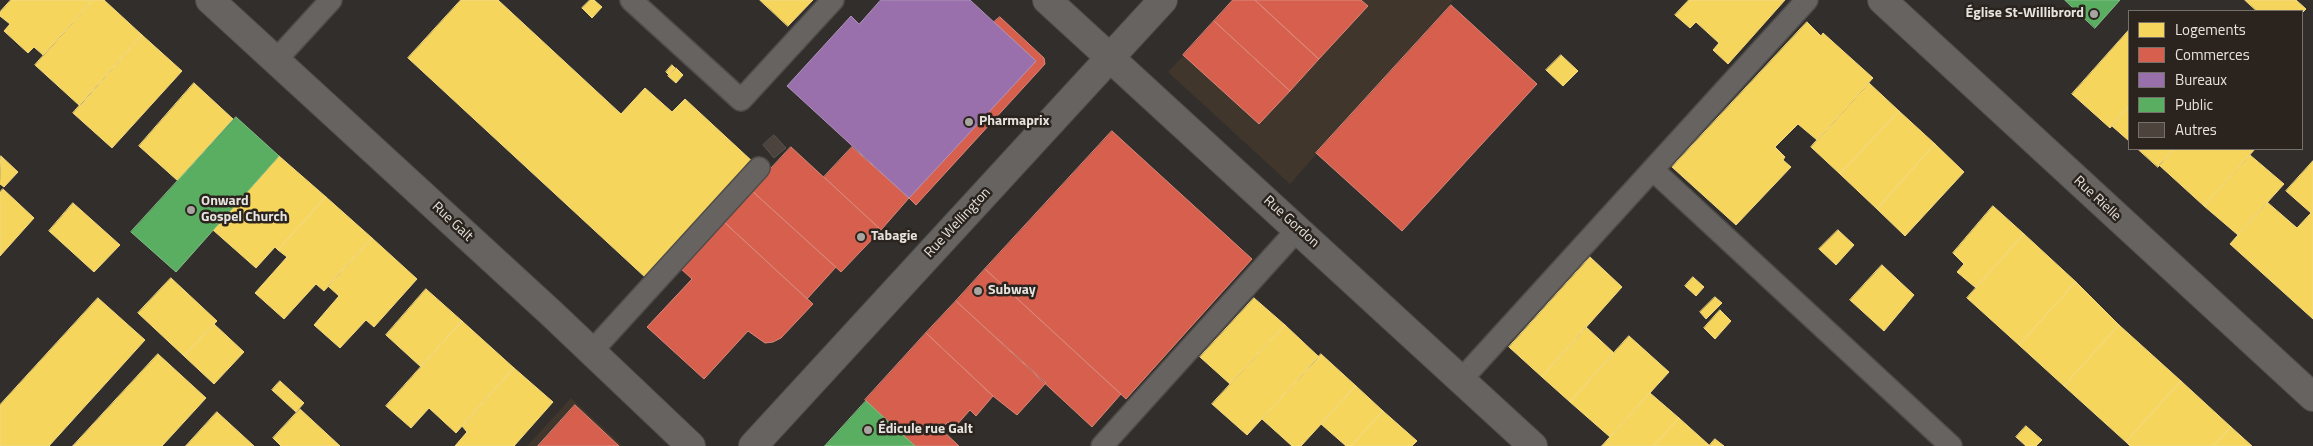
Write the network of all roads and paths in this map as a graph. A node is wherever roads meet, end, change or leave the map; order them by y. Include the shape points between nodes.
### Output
1 (210, 0) edge
2 (332, 0) edge
3 (631, 0) edge
4 (833, 0) edge
5 (1047, 0) edge
6 (1163, 0) edge
7 (1807, 0) edge
8 (1882, 0) edge
9 (1110, 58) junction
10 (276, 60) junction
11 (759, 168) dead end
12 (1653, 170) junction
13 (1298, 229) junction
14 (592, 351) junction
15 (1461, 380) junction
16 (2313, 397) edge
17 (1108, 444) edge
18 (691, 446) edge
19 (753, 446) edge
20 (1533, 446) edge
21 (1951, 446) edge

1 - 10 main road, Rue Galt
2 - 10 lane
3 - 4 lane via 741,100
5 - 9 main road, Rue Gordon
6 - 9 main road, Rue Wellington
7 - 12 lane
8 - 16 main road, Rue Rielle
9 - 13 main road, Rue Gordon
9 - 19 main road, Rue Wellington
10 - 14 main road, Rue Galt
11 - 14 lane
12 - 15 lane
12 - 21 lane
13 - 15 main road, Rue Gordon
13 - 17 lane
14 - 18 main road, Rue Galt
15 - 20 main road, Rue Gordon

